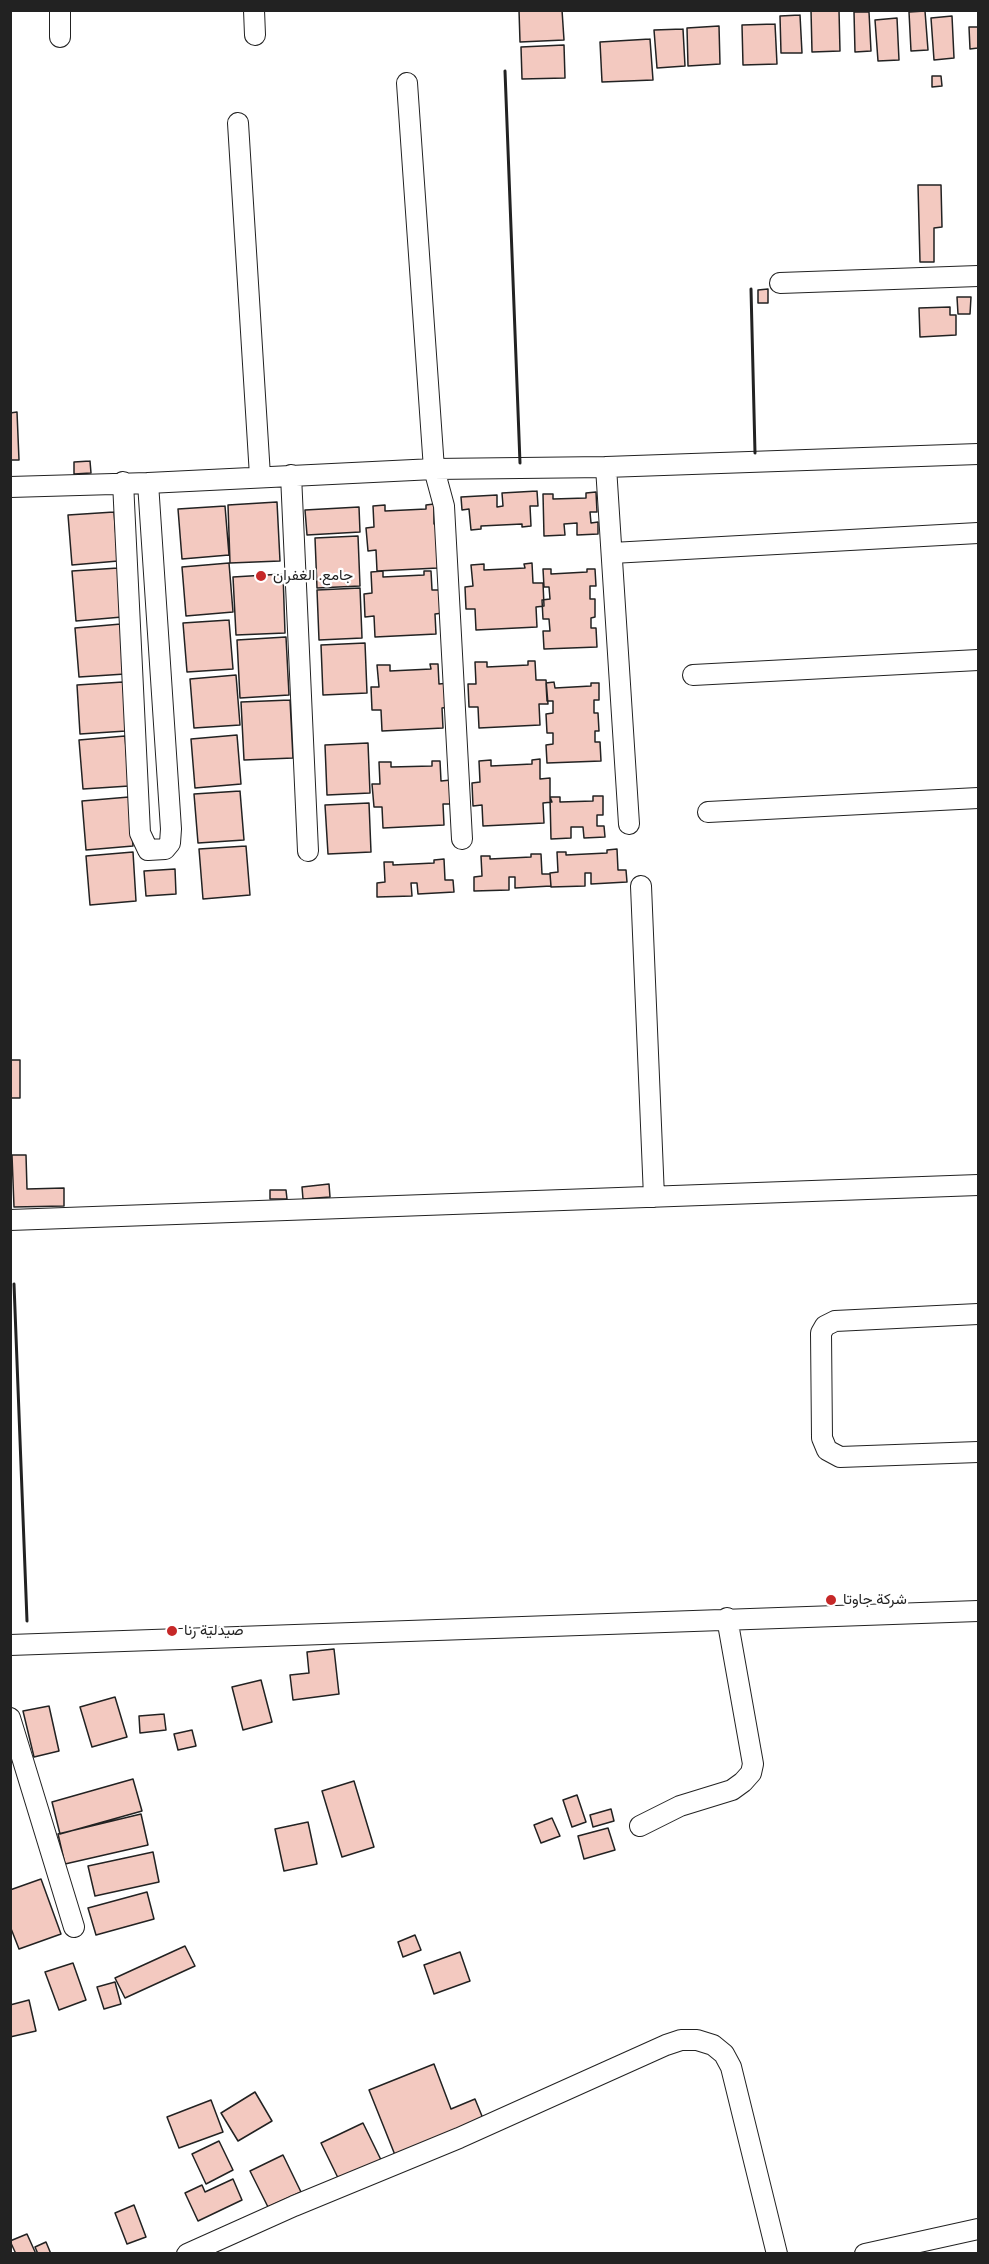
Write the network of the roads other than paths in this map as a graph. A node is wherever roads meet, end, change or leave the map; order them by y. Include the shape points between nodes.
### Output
1 (60, 10) edge
2 (254, 10) edge
3 (255, 35) dead end
4 (60, 37) dead end
5 (407, 83) dead end
6 (238, 123) dead end
7 (978, 276) edge
8 (780, 283) dead end
9 (978, 453) edge
10 (606, 467) junction
11 (434, 469) junction
12 (291, 475) junction
13 (260, 476) junction
14 (123, 482) junction
15 (147, 483) junction
16 (10, 487) edge
17 (978, 533) edge
18 (612, 553) junction
19 (978, 660) edge
20 (693, 675) dead end
21 (978, 798) edge
22 (708, 812) dead end
23 (629, 824) dead end
24 (462, 838) dead end
25 (308, 851) dead end
26 (641, 886) dead end
27 (978, 1185) edge
28 (654, 1197) junction
29 (10, 1220) edge
30 (978, 1314) edge
31 (978, 1452) edge
32 (978, 1611) edge
33 (727, 1618) junction
34 (10, 1645) edge
35 (10, 1718) edge
36 (640, 1826) dead end
37 (74, 1927) dead end
38 (978, 2229) edge
39 (886, 2251) edge
40 (187, 2253) edge
41 (777, 2253) edge
42 (866, 2253) edge

1 - 4 street
2 - 3 street
5 - 11 street
6 - 13 street
7 - 8 street
9 - 10 street
10 - 11 street
10 - 18 street
11 - 12 street
11 - 24 street via 444,506
12 - 13 street
12 - 25 street
13 - 15 street
14 - 15 street
14 - 15 street via 140,833 148,850 165,849 170,843 171,829
14 - 16 street
17 - 18 street
18 - 23 street
19 - 20 street
21 - 22 street
26 - 28 street
27 - 28 street
28 - 29 street
30 - 31 street via 835,1321 821,1333 822,1438 827,1450 840,1457
32 - 33 street
33 - 34 street
33 - 36 street via 753,1764 751,1773 732,1790 680,1806
35 - 37 street
38 - 39 street
39 - 42 street
40 - 41 street via 666,2045 689,2040 713,2045 731,2067

